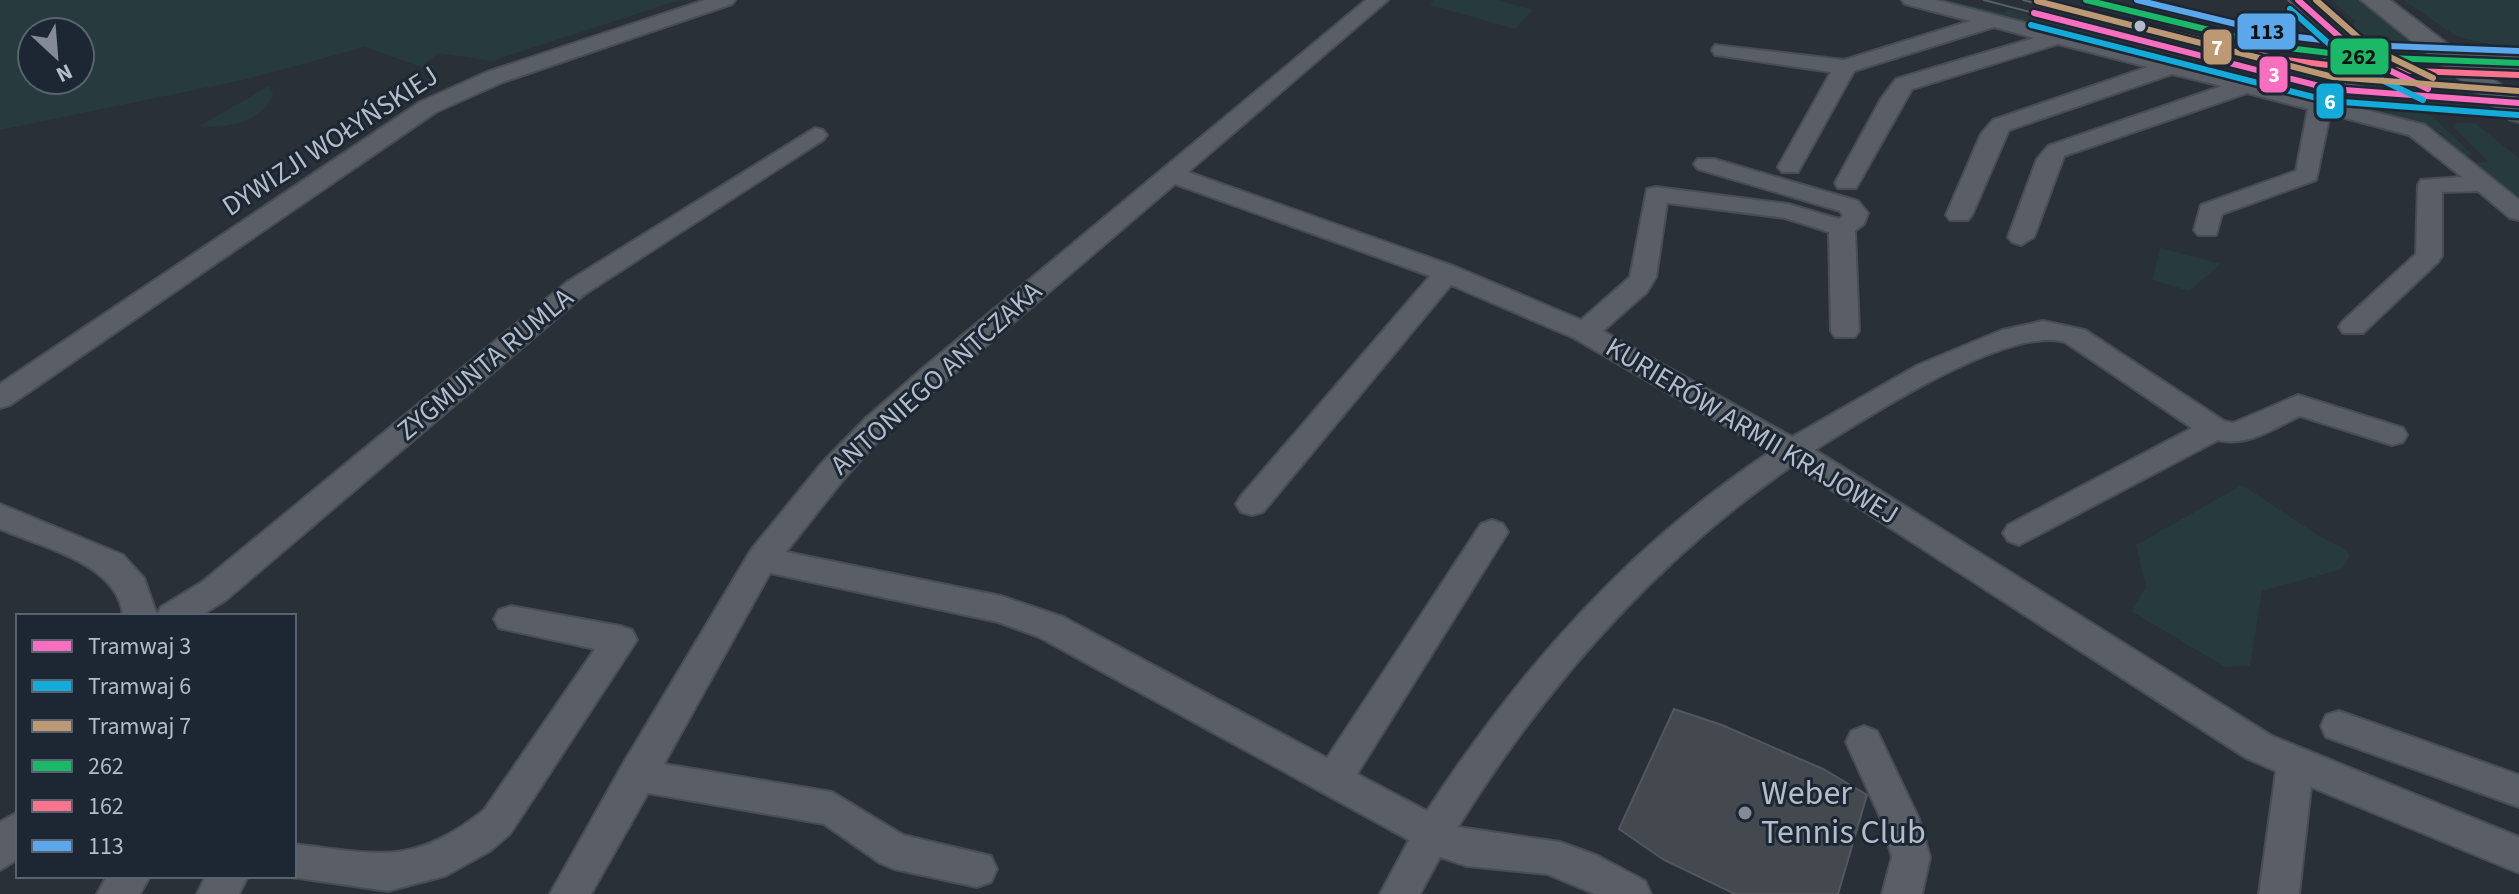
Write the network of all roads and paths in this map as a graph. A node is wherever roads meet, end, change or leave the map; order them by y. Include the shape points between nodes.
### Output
1 (725, 0) edge
2 (1378, 0) edge
3 (1912, 0) edge
4 (2374, 0) edge
5 (1992, 22) junction
6 (2055, 39) junction
7 (1723, 50) dead end
8 (2451, 60) junction
9 (2519, 63) edge
10 (1845, 67) junction
11 (2167, 68) junction
12 (2242, 87) junction
13 (2320, 106) junction
14 (2519, 113) edge
15 (815, 135) dead end
16 (1706, 164) dead end
17 (1790, 167) dead end
18 (1170, 174) junction
19 (1847, 183) dead end
20 (2484, 183) junction
21 (2519, 213) edge
22 (1959, 215) dead end
23 (1842, 228) junction
24 (2207, 230) dead end
25 (2021, 237) dead end
26 (1447, 273) junction
27 (2353, 327) dead end
28 (1845, 331) dead end
29 (1584, 332) junction
30 (0, 398) edge
31 (2215, 429) junction
32 (2392, 435) dead end
33 (1792, 450) junction
34 (1252, 504) dead end
35 (0, 516) edge
36 (1492, 532) dead end
37 (2019, 533) dead end
38 (762, 559) junction
39 (140, 614) edge
40 (176, 614) edge
41 (511, 619) dead end
42 (2339, 726) dead end
43 (1864, 742) dead end
44 (2295, 765) junction
45 (636, 775) junction
46 (1333, 780) junction
47 (2519, 791) edge
48 (16, 832) edge
49 (1432, 834) junction
50 (0, 852) edge
51 (2519, 855) edge
52 (296, 862) edge
53 (977, 869) dead end
54 (570, 894) edge
55 (1400, 894) edge
56 (1631, 894) edge
57 (1902, 894) edge
58 (2279, 894) edge

1 - 30 street, DYWIZJI WOŁYŃSKIEJ via 495,77 428,107
2 - 18 street, ANTONIEGO ANTCZAKA
3 - 5 street
4 - 8 main road
5 - 6 street
5 - 10 street
6 - 11 street
6 - 19 street via 1904,84
7 - 10 street
8 - 9 main road
8 - 14 main road
10 - 17 street
11 - 12 street
11 - 22 street via 2001,125
12 - 13 street
12 - 25 street via 2056,151
13 - 20 street via 2426,134
13 - 24 street via 2307,175 2210,210
15 - 40 street, ZYGMUNTA RUMLA via 576,288 225,582
16 - 23 street via 1849,206 1855,219
18 - 26 street, KURIERÓW ARMII KRAJOWEJ
18 - 38 street, ANTONIEGO ANTCZAKA via 876,425 798,509
20 - 21 street
20 - 27 street via 2430,185 2429,256
23 - 28 street
23 - 29 street via 1788,211 1656,194 1643,277 1631,294
26 - 29 street, KURIERÓW ARMII KRAJOWEJ
26 - 34 street
29 - 33 street, KURIERÓW ARMII KRAJOWEJ
31 - 32 street via 2236,434 2298,405
31 - 33 street via 2055,327 2032,329 1928,371
31 - 37 street
33 - 44 street, KURIERÓW ARMII KRAJOWEJ via 2217,722
33 - 49 street via 1701,516 1583,627 1523,701
35 - 39 street via 112,564 127,576
36 - 46 street
38 - 45 street, ANTONIEGO ANTCZAKA
38 - 46 street via 1001,609 1051,627
41 - 52 street via 620,640 497,822 452,854 409,870 388,873
42 - 47 street
43 - 57 street via 1900,819 1911,857
44 - 51 street, KURIERÓW ARMII KRAJOWEJ
44 - 58 street
45 - 53 street via 832,809 894,851
45 - 54 street, ANTONIEGO ANTCZAKA
46 - 49 street
48 - 50 street
49 - 55 street
49 - 56 street via 1474,850 1580,864

